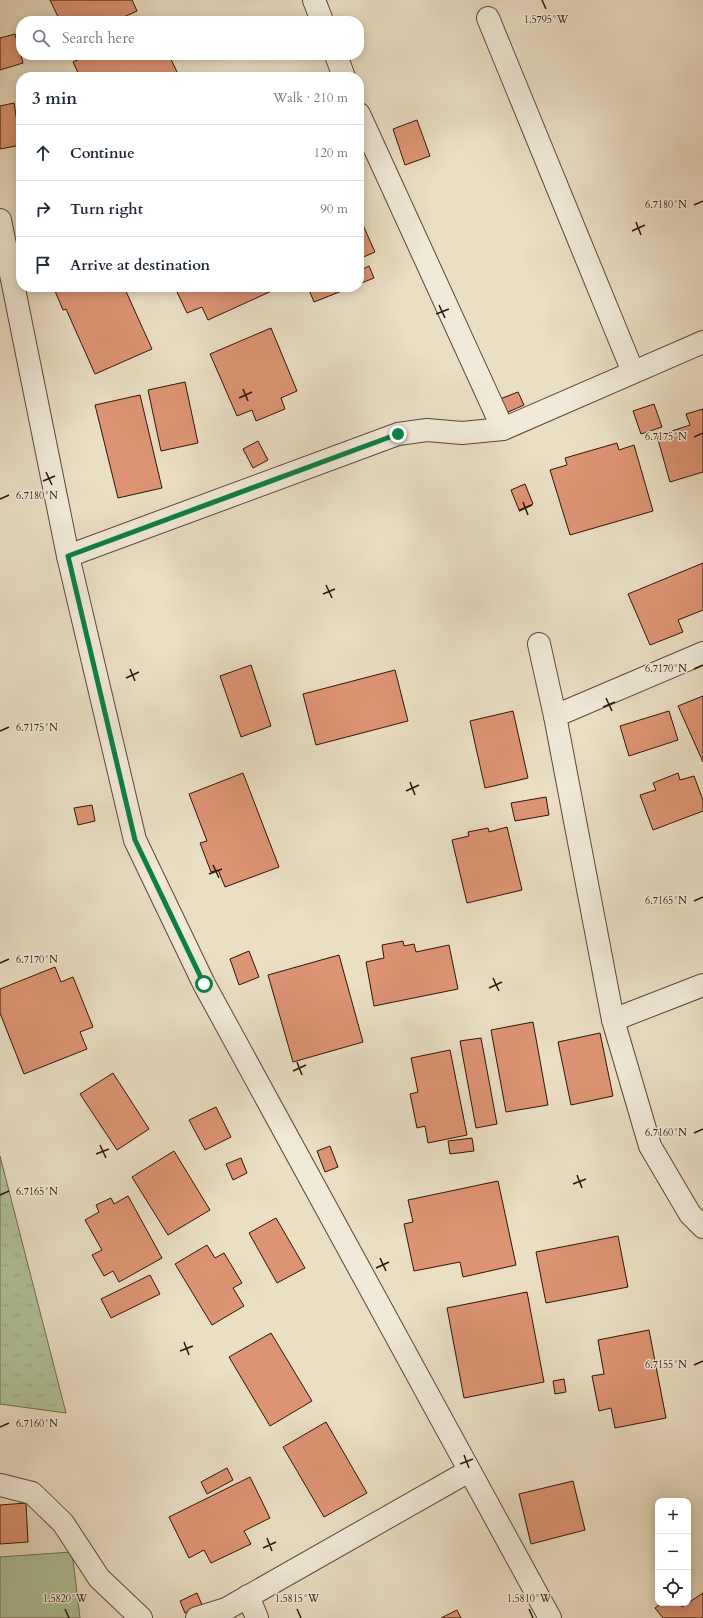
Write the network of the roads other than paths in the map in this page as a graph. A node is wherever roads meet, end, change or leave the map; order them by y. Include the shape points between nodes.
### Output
1 (314, 0) edge
2 (320, 16) edge
3 (488, 18) dead end
4 (338, 60) edge
5 (342, 72) edge
6 (364, 131) edge
7 (0, 220) edge
8 (14, 246) edge
9 (16, 257) edge
10 (22, 292) edge
11 (703, 342) edge
12 (633, 372) junction
13 (503, 428) junction
14 (68, 556) junction
15 (539, 644) dead end
16 (703, 653) edge
17 (555, 716) junction
18 (703, 986) edge
19 (613, 1020) junction
20 (703, 1227) edge
21 (469, 1471) junction
22 (0, 1485) edge
23 (248, 1596) junction
24 (141, 1618) edge
25 (197, 1618) edge
26 (257, 1618) edge
27 (550, 1618) edge

1 - 2 street
3 - 12 street
4 - 5 street
6 - 13 street
7 - 8 street
8 - 9 street
10 - 14 street
11 - 12 street
12 - 13 street
13 - 14 street via 462,433 428,430 398,434
14 - 21 street via 135,840 204,984
15 - 17 street
16 - 17 street
17 - 19 street
18 - 19 street
19 - 20 street via 650,1146 690,1214
21 - 23 street
21 - 27 street
22 - 24 street via 32,1493 63,1523 99,1578
23 - 25 street via 226,1609
23 - 26 street

